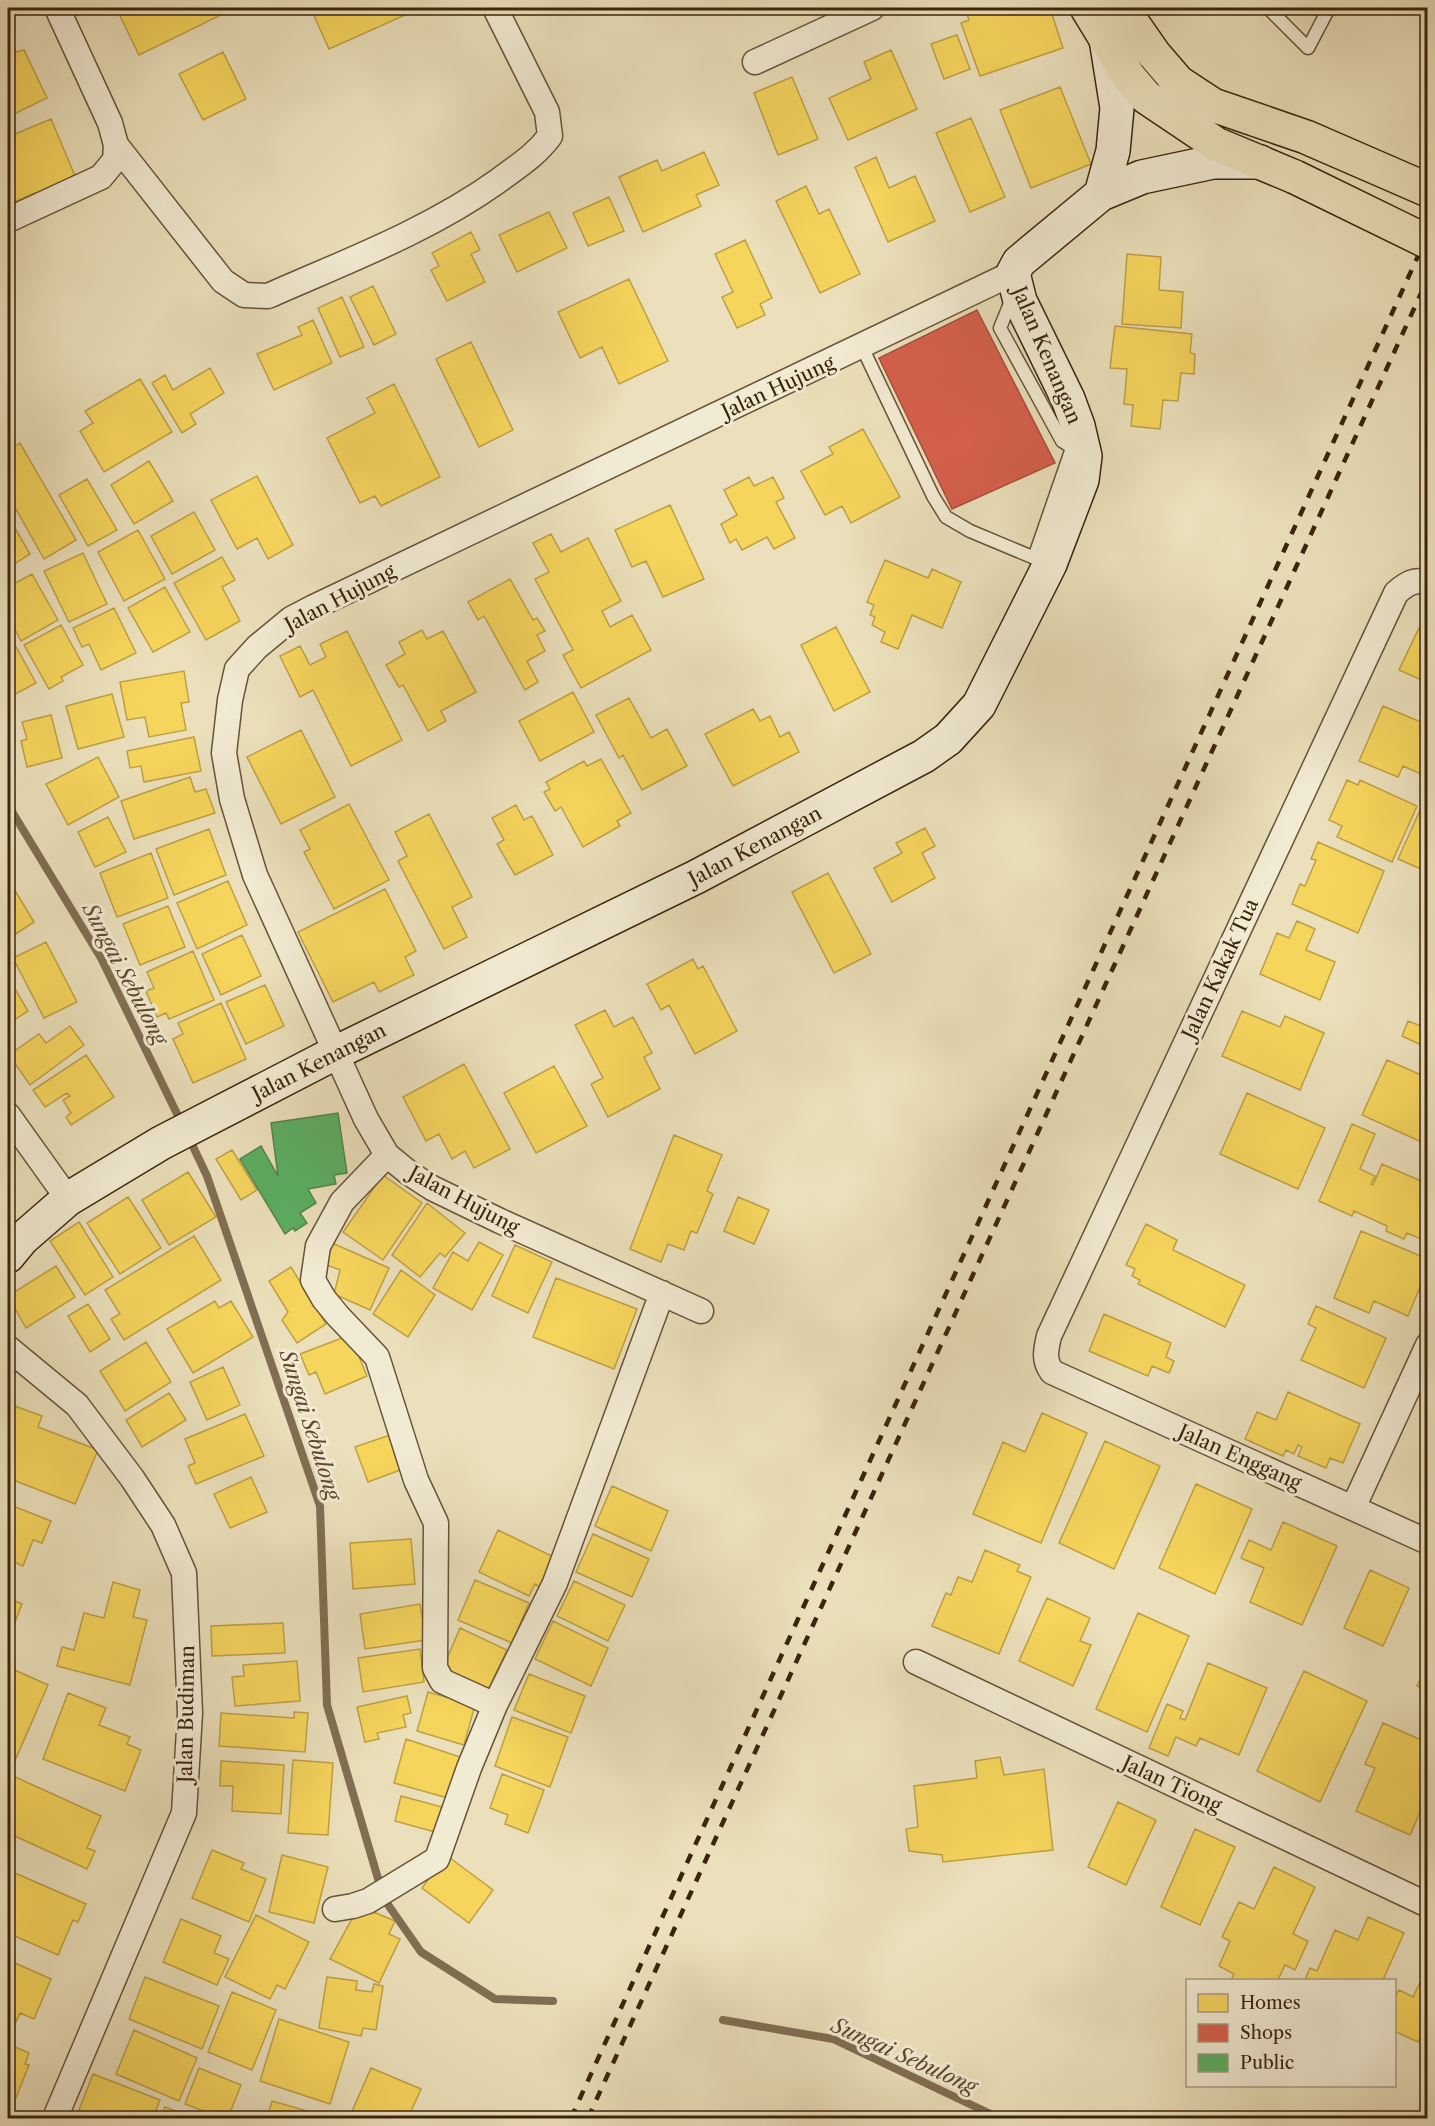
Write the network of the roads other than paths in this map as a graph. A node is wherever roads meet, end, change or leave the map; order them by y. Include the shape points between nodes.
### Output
1 (57, 8) edge
2 (495, 8) edge
3 (872, 8) edge
4 (1087, 8) edge
5 (1122, 8) edge
6 (1269, 8) edge
7 (1329, 8) edge
8 (1105, 36) junction
9 (755, 63) dead end
10 (116, 145) junction
11 (1261, 162) junction
12 (1428, 190) edge
13 (1101, 194) junction
14 (8, 220) edge
15 (1428, 242) edge
16 (1015, 281) junction
17 (862, 347) junction
18 (1042, 561) junction
19 (1424, 582) edge
20 (334, 1053) junction
21 (8, 1115) edge
22 (387, 1155) junction
23 (68, 1199) junction
24 (8, 1256) edge
25 (662, 1293) junction
26 (701, 1311) dead end
27 (1428, 1345) edge
28 (8, 1348) edge
29 (1052, 1372) joint
30 (1353, 1508) junction
31 (1428, 1542) edge
32 (916, 1662) dead end
33 (495, 1705) junction
34 (1428, 1905) edge
35 (335, 1909) dead end
36 (55, 2118) edge

1 - 10 street via 110,123
2 - 10 street via 547,112 550,136 537,153 425,226 268,296 244,295 223,281
3 - 9 street
4 - 8 main road
5 - 12 main road via 1178,82 1213,105 1306,137
6 - 7 lane via 1308,48
8 - 11 main road via 1146,97 1216,144
8 - 13 street via 1117,108 1113,151
10 - 14 street via 115,160 101,177
11 - 13 street, Jalan Kenangan via 1213,162 1142,177
11 - 15 main road, bridge
13 - 16 street, Jalan Kenangan via 1019,262
16 - 17 street, Jalan Hujung
16 - 18 street, Jalan Kenangan via 1020,301 1078,426 1082,480
17 - 18 lane via 946,517
17 - 20 street, Jalan Hujung via 314,607 291,619 237,669 224,753 232,799 255,875
18 - 20 street, Jalan Kenangan via 980,705 948,739 924,756 696,877
19 - 29 street, Jalan Kakak Tua via 1407,584 1396,593 1049,1336 1045,1356
20 - 22 street, Jalan Hujung
20 - 23 street, Jalan Kenangan via 161,1143
21 - 23 street
22 - 25 street, Jalan Hujung via 432,1188
22 - 33 street via 342,1202 318,1246 313,1280 324,1299 377,1358 416,1480 436,1523 435,1668 442,1682
23 - 24 street, Jalan Kenangan
25 - 26 street, Jalan Hujung
25 - 33 street via 555,1583
27 - 30 street
28 - 36 street, Jalan Budiman via 77,1406 163,1526 184,1573 190,1713 184,1813
29 - 30 street, Jalan Enggang
30 - 31 street, Jalan Enggang
32 - 34 street, Jalan Tiong
33 - 35 street via 437,1859 376,1896

